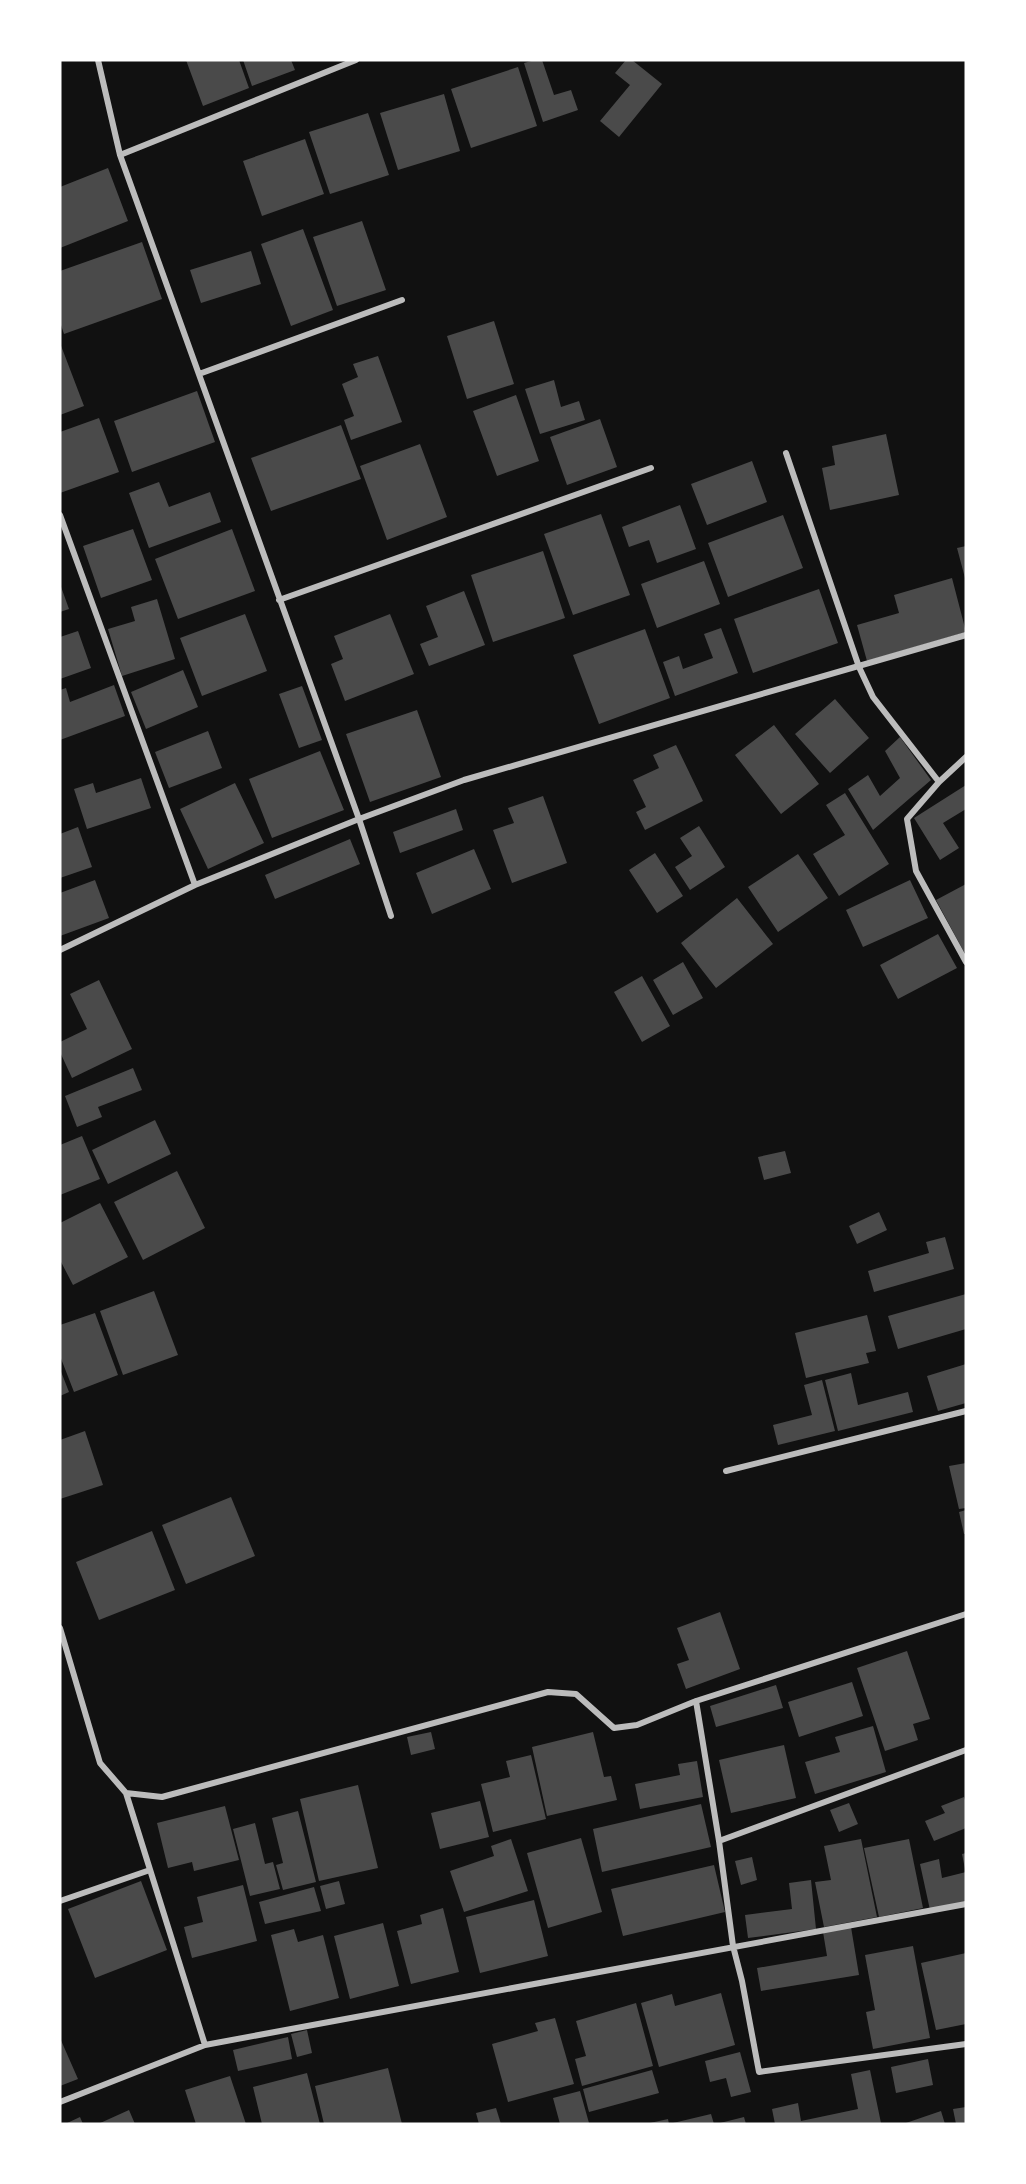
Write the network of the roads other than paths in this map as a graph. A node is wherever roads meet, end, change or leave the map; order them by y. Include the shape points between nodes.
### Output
1 (98, 60) edge
2 (356, 60) edge
3 (120, 155) junction
4 (402, 300) dead end
5 (199, 374) junction
6 (786, 453) dead end
7 (651, 468) dead end
8 (60, 515) edge
9 (62, 527) edge
10 (279, 600) junction
11 (966, 635) edge
12 (859, 667) junction
13 (966, 757) edge
14 (939, 782) junction
15 (359, 819) junction
16 (195, 885) junction
17 (391, 916) dead end
18 (60, 950) edge
19 (966, 962) edge
20 (966, 1411) edge
21 (726, 1471) dead end
22 (966, 1614) edge
23 (60, 1628) edge
24 (696, 1701) junction
25 (966, 1750) edge
26 (126, 1793) junction
27 (719, 1840) junction
28 (150, 1870) junction
29 (60, 1901) edge
30 (966, 1904) edge
31 (733, 1946) junction
32 (966, 2044) edge
33 (205, 2045) junction
34 (60, 2102) edge

1 - 3 street
2 - 3 street
3 - 5 street
4 - 5 street
5 - 10 street
6 - 12 street
7 - 10 street
8 - 9 street
9 - 16 street
10 - 15 street
11 - 12 street
12 - 14 street via 873,697
12 - 15 street via 464,780
13 - 14 street
14 - 19 street via 907,819 915,871
15 - 16 street
15 - 17 street
16 - 18 street
20 - 21 street
22 - 24 street
23 - 26 street via 100,1763
24 - 26 street via 637,1725 614,1728 576,1694 548,1692 162,1797
24 - 27 street
25 - 27 street
26 - 28 street
27 - 31 street
28 - 29 street
28 - 33 street
30 - 31 street
31 - 32 street via 759,2072
31 - 33 street
33 - 34 street

